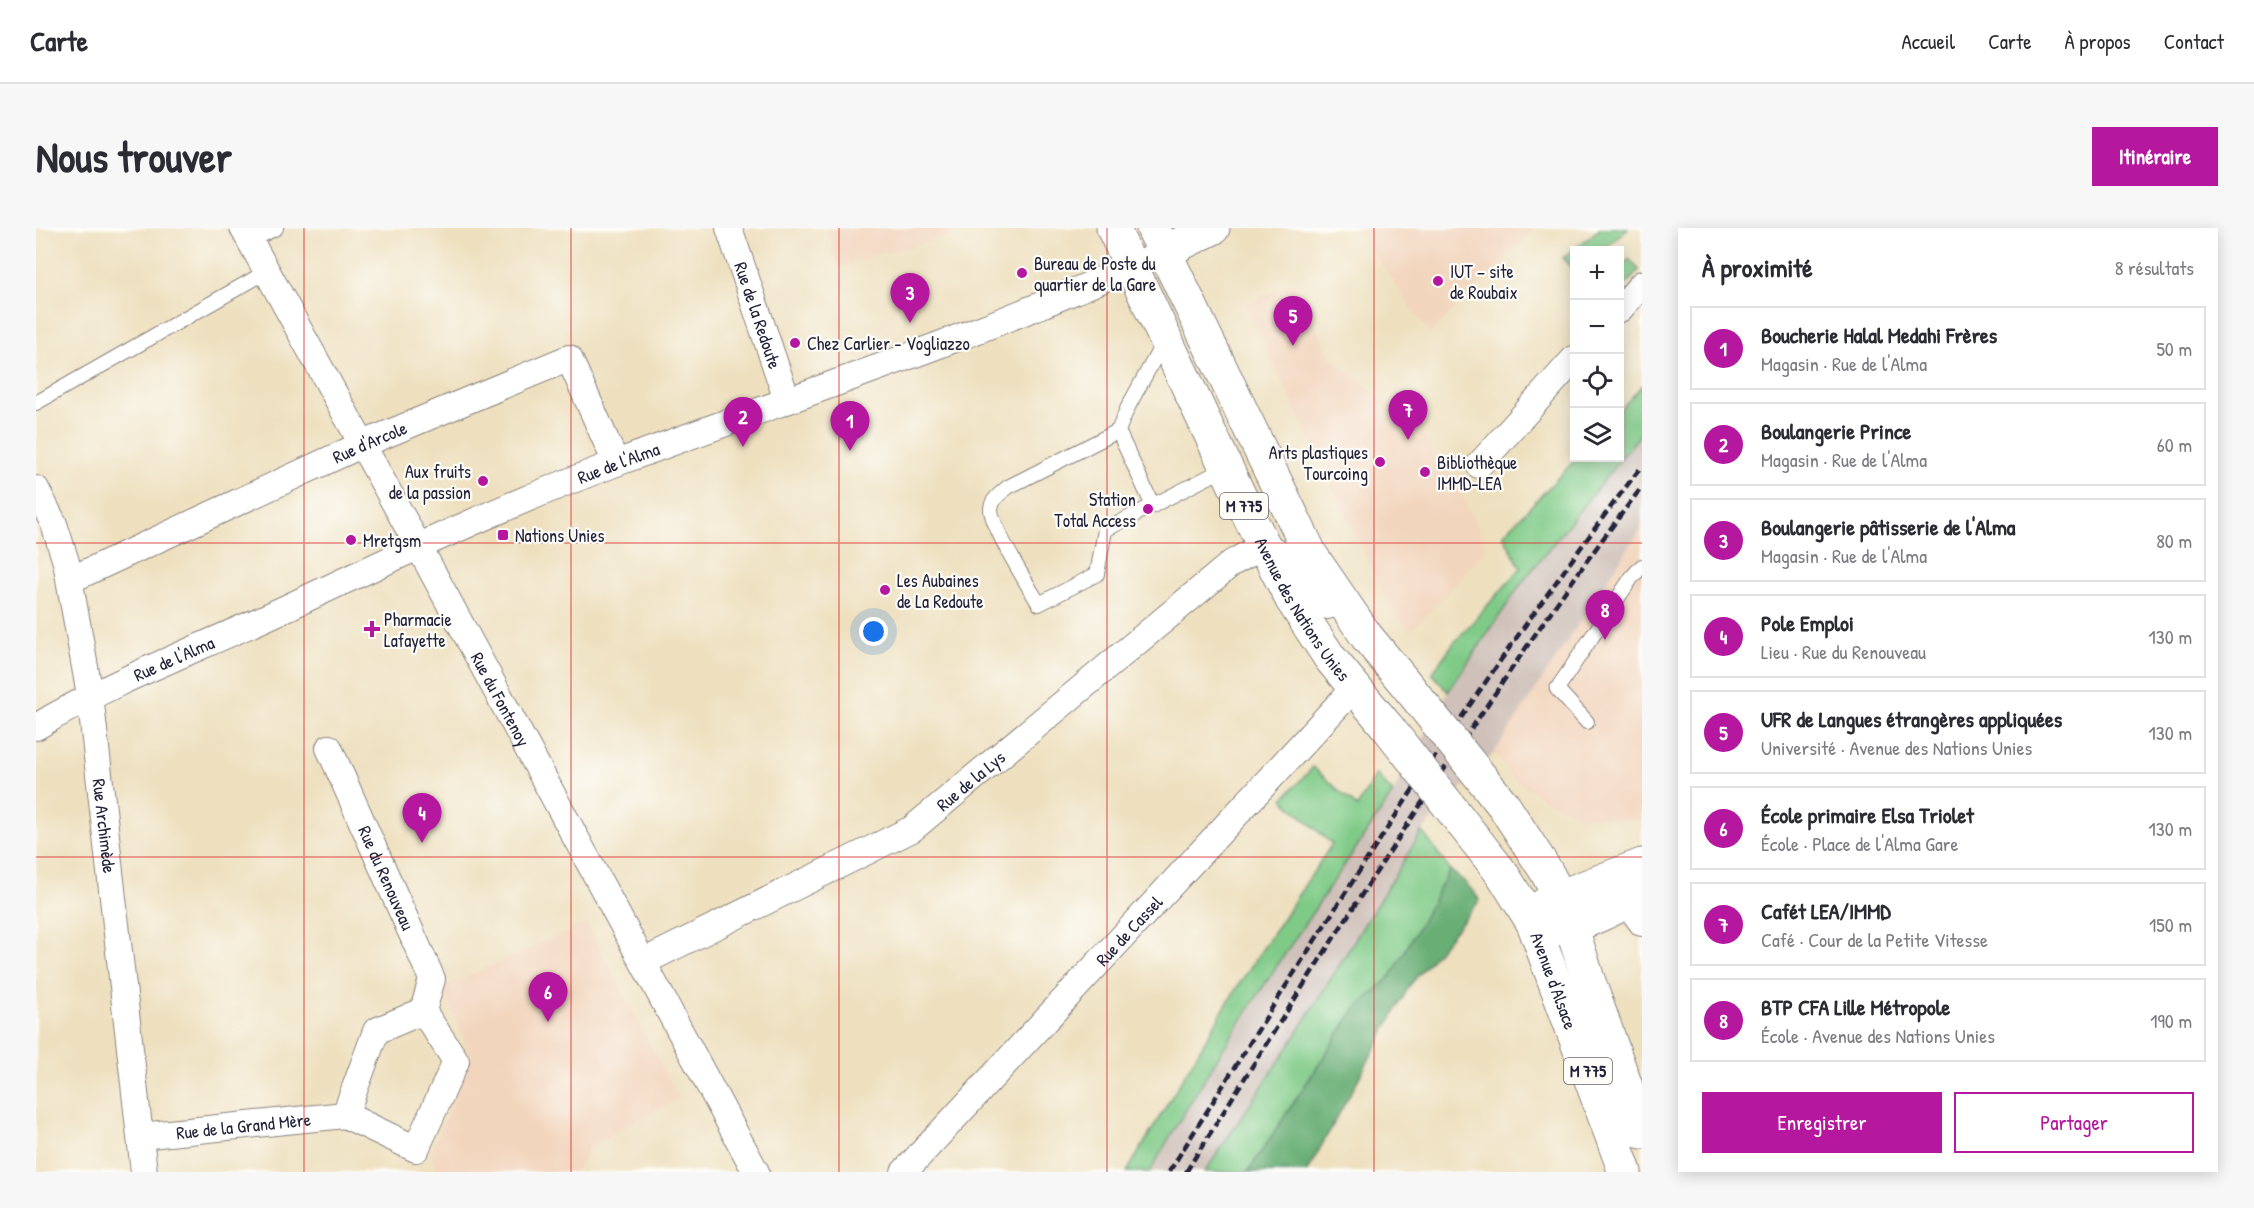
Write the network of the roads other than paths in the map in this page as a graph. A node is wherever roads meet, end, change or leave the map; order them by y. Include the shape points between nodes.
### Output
1 (276, 228) edge
2 (729, 228) edge
3 (1113, 228) edge
4 (1213, 228) edge
5 (246, 234) edge
6 (1159, 240) edge
7 (1131, 267) junction
8 (266, 272) junction
9 (1642, 284) edge
10 (1624, 304) edge
11 (1165, 339) junction
12 (1570, 365) edge
13 (787, 400) junction
14 (36, 403) edge
15 (1119, 431) junction
16 (361, 445) junction
17 (616, 464) junction
18 (1479, 465) dead end
19 (1226, 468) junction
20 (36, 489) edge
21 (1153, 506) junction
22 (419, 546) junction
23 (1265, 549) junction
24 (1642, 566) edge
25 (70, 580) junction
26 (1384, 655) junction
27 (1354, 688) junction
28 (90, 695) junction
29 (1587, 722) dead end
30 (36, 727) edge
31 (329, 748) dead end
32 (1642, 865) edge
33 (1630, 899) edge
34 (1566, 910) junction
35 (1533, 923) junction
36 (643, 962) junction
37 (423, 1011) junction
38 (345, 1115) junction
39 (1642, 1132) edge
40 (140, 1136) junction
41 (144, 1172) edge
42 (756, 1172) edge
43 (904, 1172) edge
44 (1625, 1172) edge

1 - 5 lane
2 - 13 street, Rue de la Redoute
3 - 7 main road, Avenue des Nations Unies / M 775
4 - 6 main road, Rue de l'Alma
5 - 8 street, Rue du Fontenoy
6 - 7 street, Rue de l'Alma
6 - 26 main road, Avenue des Nations Unies / M 775 via 1302,539 1366,637
7 - 11 main road, Avenue des Nations Unies / M 775
7 - 13 street, Rue de l'Alma
8 - 14 lane
8 - 16 street, Rue du Fontenoy
9 - 10 street
11 - 15 lane
11 - 19 main road, Avenue des Nations Unies / M 775
12 - 18 street
13 - 17 street, Rue de l'Alma
15 - 21 lane
15 - 21 lane via 1008,487 995,498 991,508 994,523 1039,604 1097,574 1105,531
16 - 17 street, Rue d'Arcole via 569,358
16 - 22 street, Rue du Fontenoy
16 - 25 street, Rue d'Arcole
17 - 22 street, Rue de l'Alma
19 - 21 lane
19 - 23 main road, Avenue des Nations Unies / M 775
20 - 25 street, Rue Archimède via 54,524
22 - 28 street, Rue de l'Alma
22 - 36 street, Rue du Fontenoy
23 - 26 street via 1291,561 1342,622
23 - 27 main road, Avenue des Nations Unies / M 775 via 1304,621
23 - 36 street, Rue de la Lys via 1232,563 912,830
24 - 29 lane via 1557,689
25 - 28 street, Rue Archimède
26 - 34 main road, Avenue des Nations Unies / M 775, bridge via 1504,806
27 - 35 main road, Avenue des Nations Unies / M 775, bridge via 1503,875
27 - 43 street, Rue de Cassel
28 - 30 street, Rue de l'Alma
28 - 40 street, Rue Archimède
31 - 37 street, Rue du Renouveau via 432,980
32 - 33 main road
33 - 34 main road
34 - 35 main road via 1551,929
34 - 39 main road, Avenue d'Alsace / M 775
35 - 44 main road, Avenue d'Alsace / M 775
36 - 42 street, Rue du Fontenoy
37 - 38 street via 376,1031
37 - 38 street via 456,1061 416,1149
38 - 40 street, Rue de la Grand Mère
40 - 41 street, Rue Archimède

